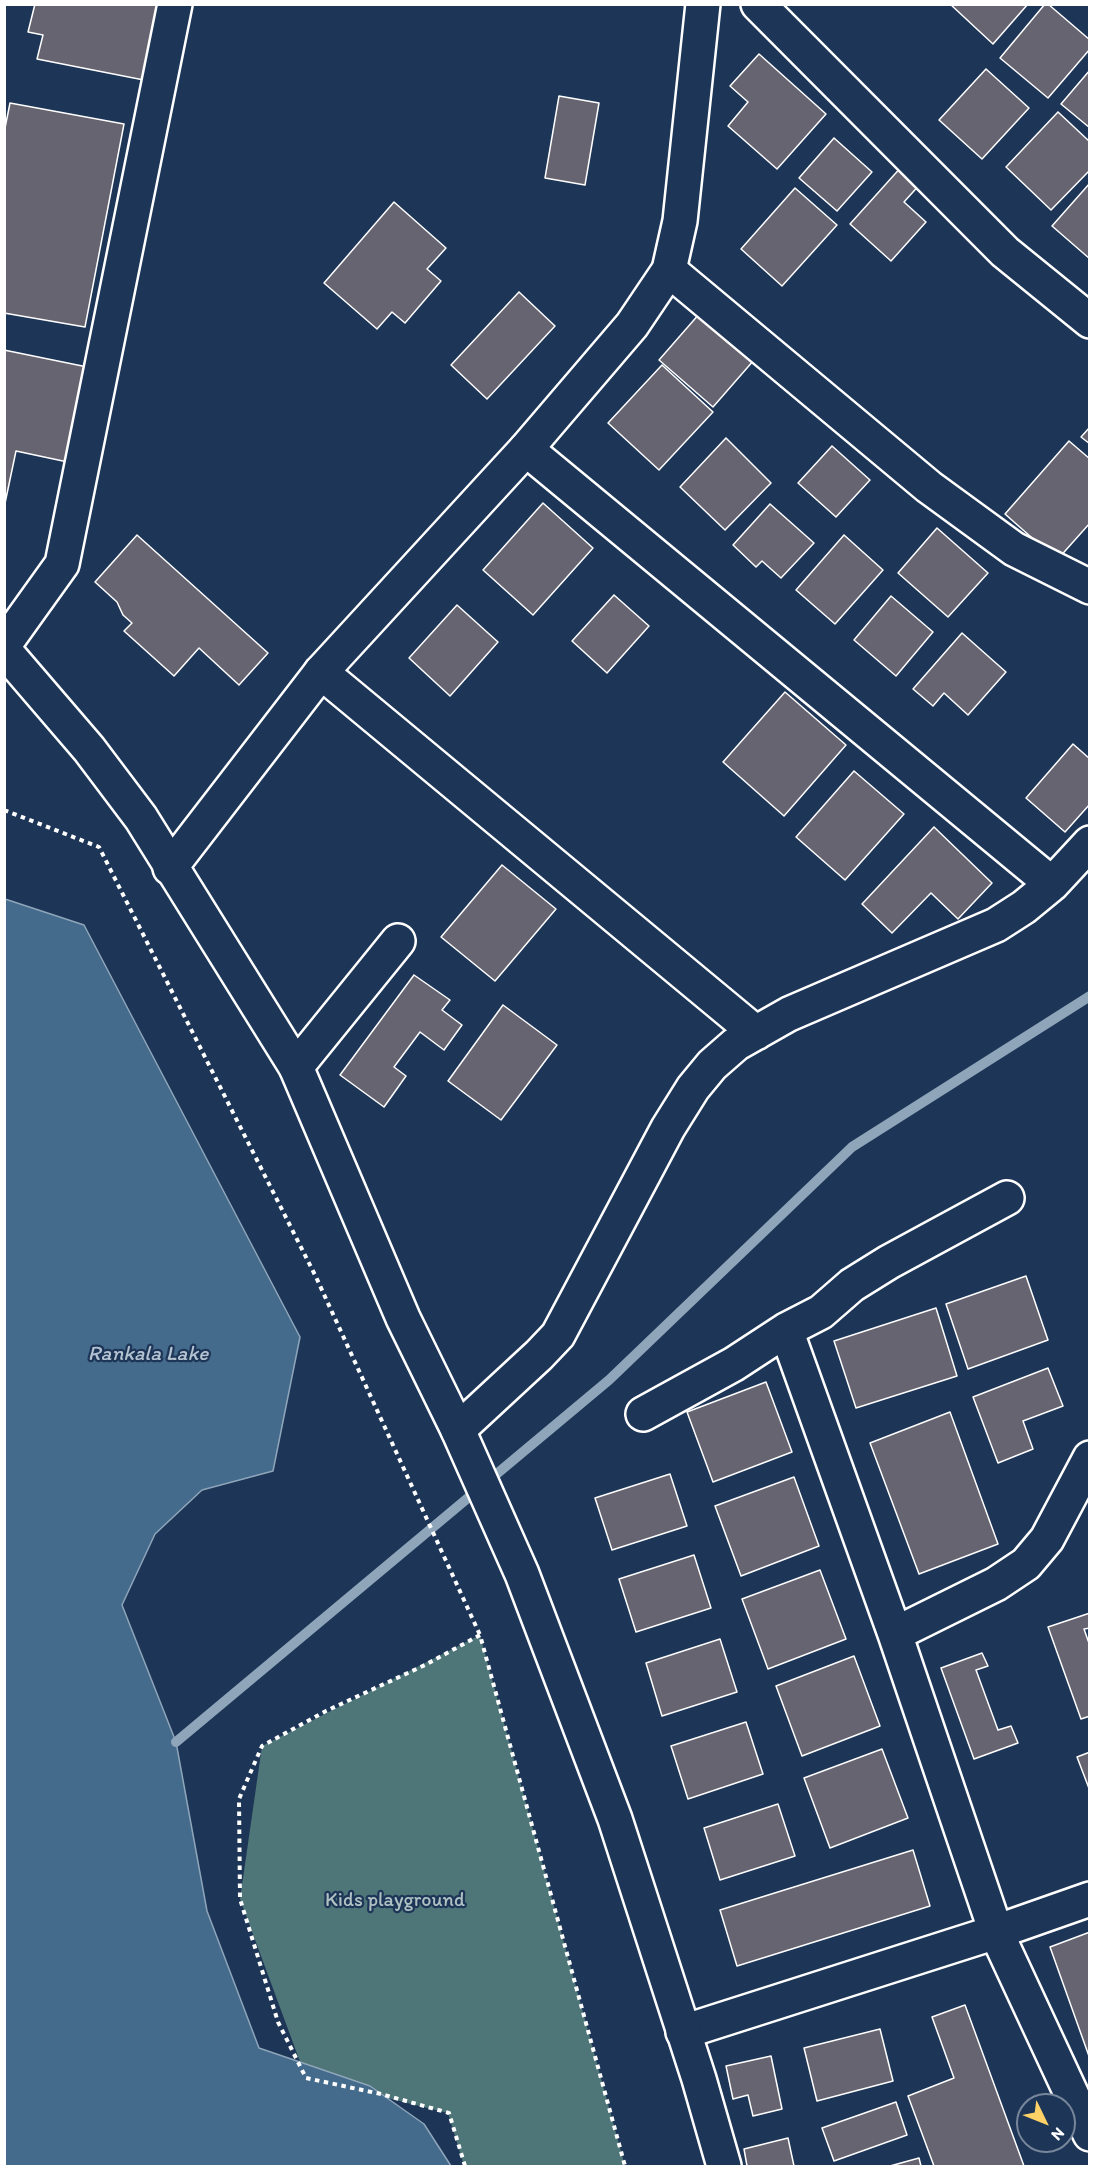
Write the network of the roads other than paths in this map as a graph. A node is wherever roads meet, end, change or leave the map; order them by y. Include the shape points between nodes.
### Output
1 (176, 4) edge
2 (703, 4) edge
3 (759, 4) edge
4 (669, 270) junction
5 (1089, 321) edge
6 (526, 449) junction
7 (1089, 587) edge
8 (4, 645) edge
9 (4, 650) edge
10 (321, 672) junction
11 (1089, 843) edge
12 (170, 868) junction
13 (1052, 884) junction
14 (398, 941) dead end
15 (756, 1033) junction
16 (296, 1067) junction
17 (1007, 1198) dead end
18 (786, 1330) junction
19 (644, 1414) dead end
20 (458, 1430) junction
21 (1089, 1458) edge
22 (895, 1634) junction
23 (1089, 1899) edge
24 (996, 1932) junction
25 (683, 2032) junction
26 (1089, 2134) edge
27 (724, 2166) edge

1 - 8 street via 62,564
2 - 4 street via 680,221
3 - 5 street via 1005,252
4 - 6 street via 632,325
4 - 7 street via 929,487 1014,549
6 - 10 street
6 - 13 street
9 - 12 street via 89,749 141,818
10 - 12 street
10 - 15 street
11 - 13 street
12 - 16 street
13 - 15 street via 996,925 789,1014
14 - 16 street
15 - 20 street via 736,1044 693,1088 558,1335
16 - 20 street via 403,1318
17 - 18 street via 889,1262 852,1285 820,1312
18 - 19 street via 735,1364
18 - 22 street
20 - 25 street via 522,1574 615,1819
21 - 22 street via 1047,1539 1026,1564 996,1584
22 - 24 street
23 - 24 street
24 - 25 street
24 - 26 street
25 - 27 street

